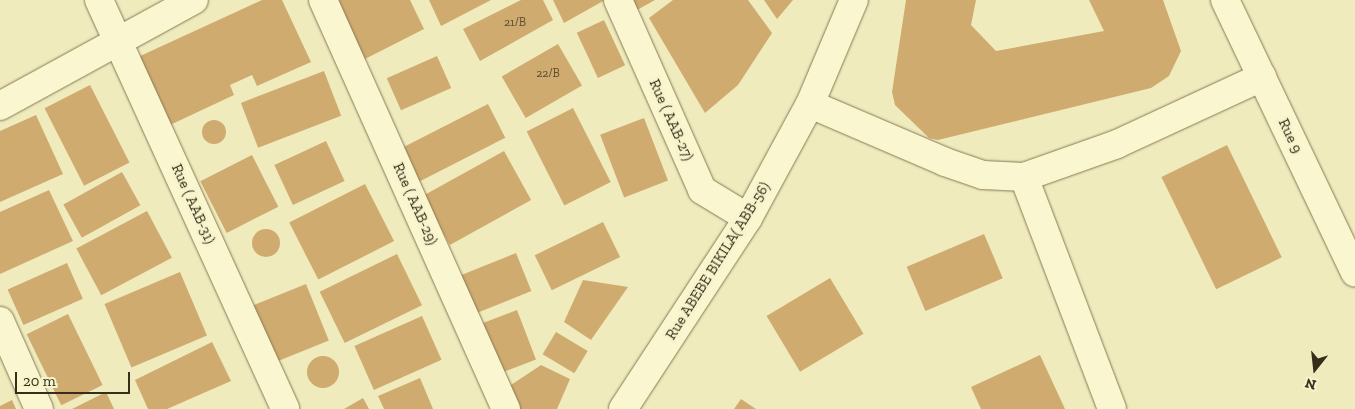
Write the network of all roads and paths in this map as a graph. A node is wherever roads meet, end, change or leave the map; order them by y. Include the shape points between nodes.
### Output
1 (99, 0) edge
2 (194, 0) edge
3 (323, 0) edge
4 (618, 0) edge
5 (854, 0) edge
6 (1225, 0) edge
7 (119, 42) junction
8 (1262, 77) junction
9 (810, 104) junction
10 (0, 106) edge
11 (1024, 177) junction
12 (748, 218) junction
13 (1355, 273) edge
14 (0, 321) edge
15 (39, 409) edge
16 (285, 409) edge
17 (506, 409) edge
18 (623, 409) edge
19 (1112, 409) edge

1 - 7 street, Rue ( AAB-31)
2 - 7 street
3 - 17 street, Rue ( AAB-29)
4 - 12 street, Rue ( AAB-27) via 702,190
5 - 9 street, Rue ABEBE BIKILA( ABB-56)
6 - 8 street, Rue 9
7 - 10 street
7 - 16 street, Rue ( AAB-31)
8 - 11 street via 1117,144
8 - 13 street, Rue 9
9 - 11 street via 945,162 983,174
9 - 12 street, Rue ABEBE BIKILA( ABB-56)
11 - 19 street
12 - 18 street, Rue ABEBE BIKILA( ABB-56)
14 - 15 street

